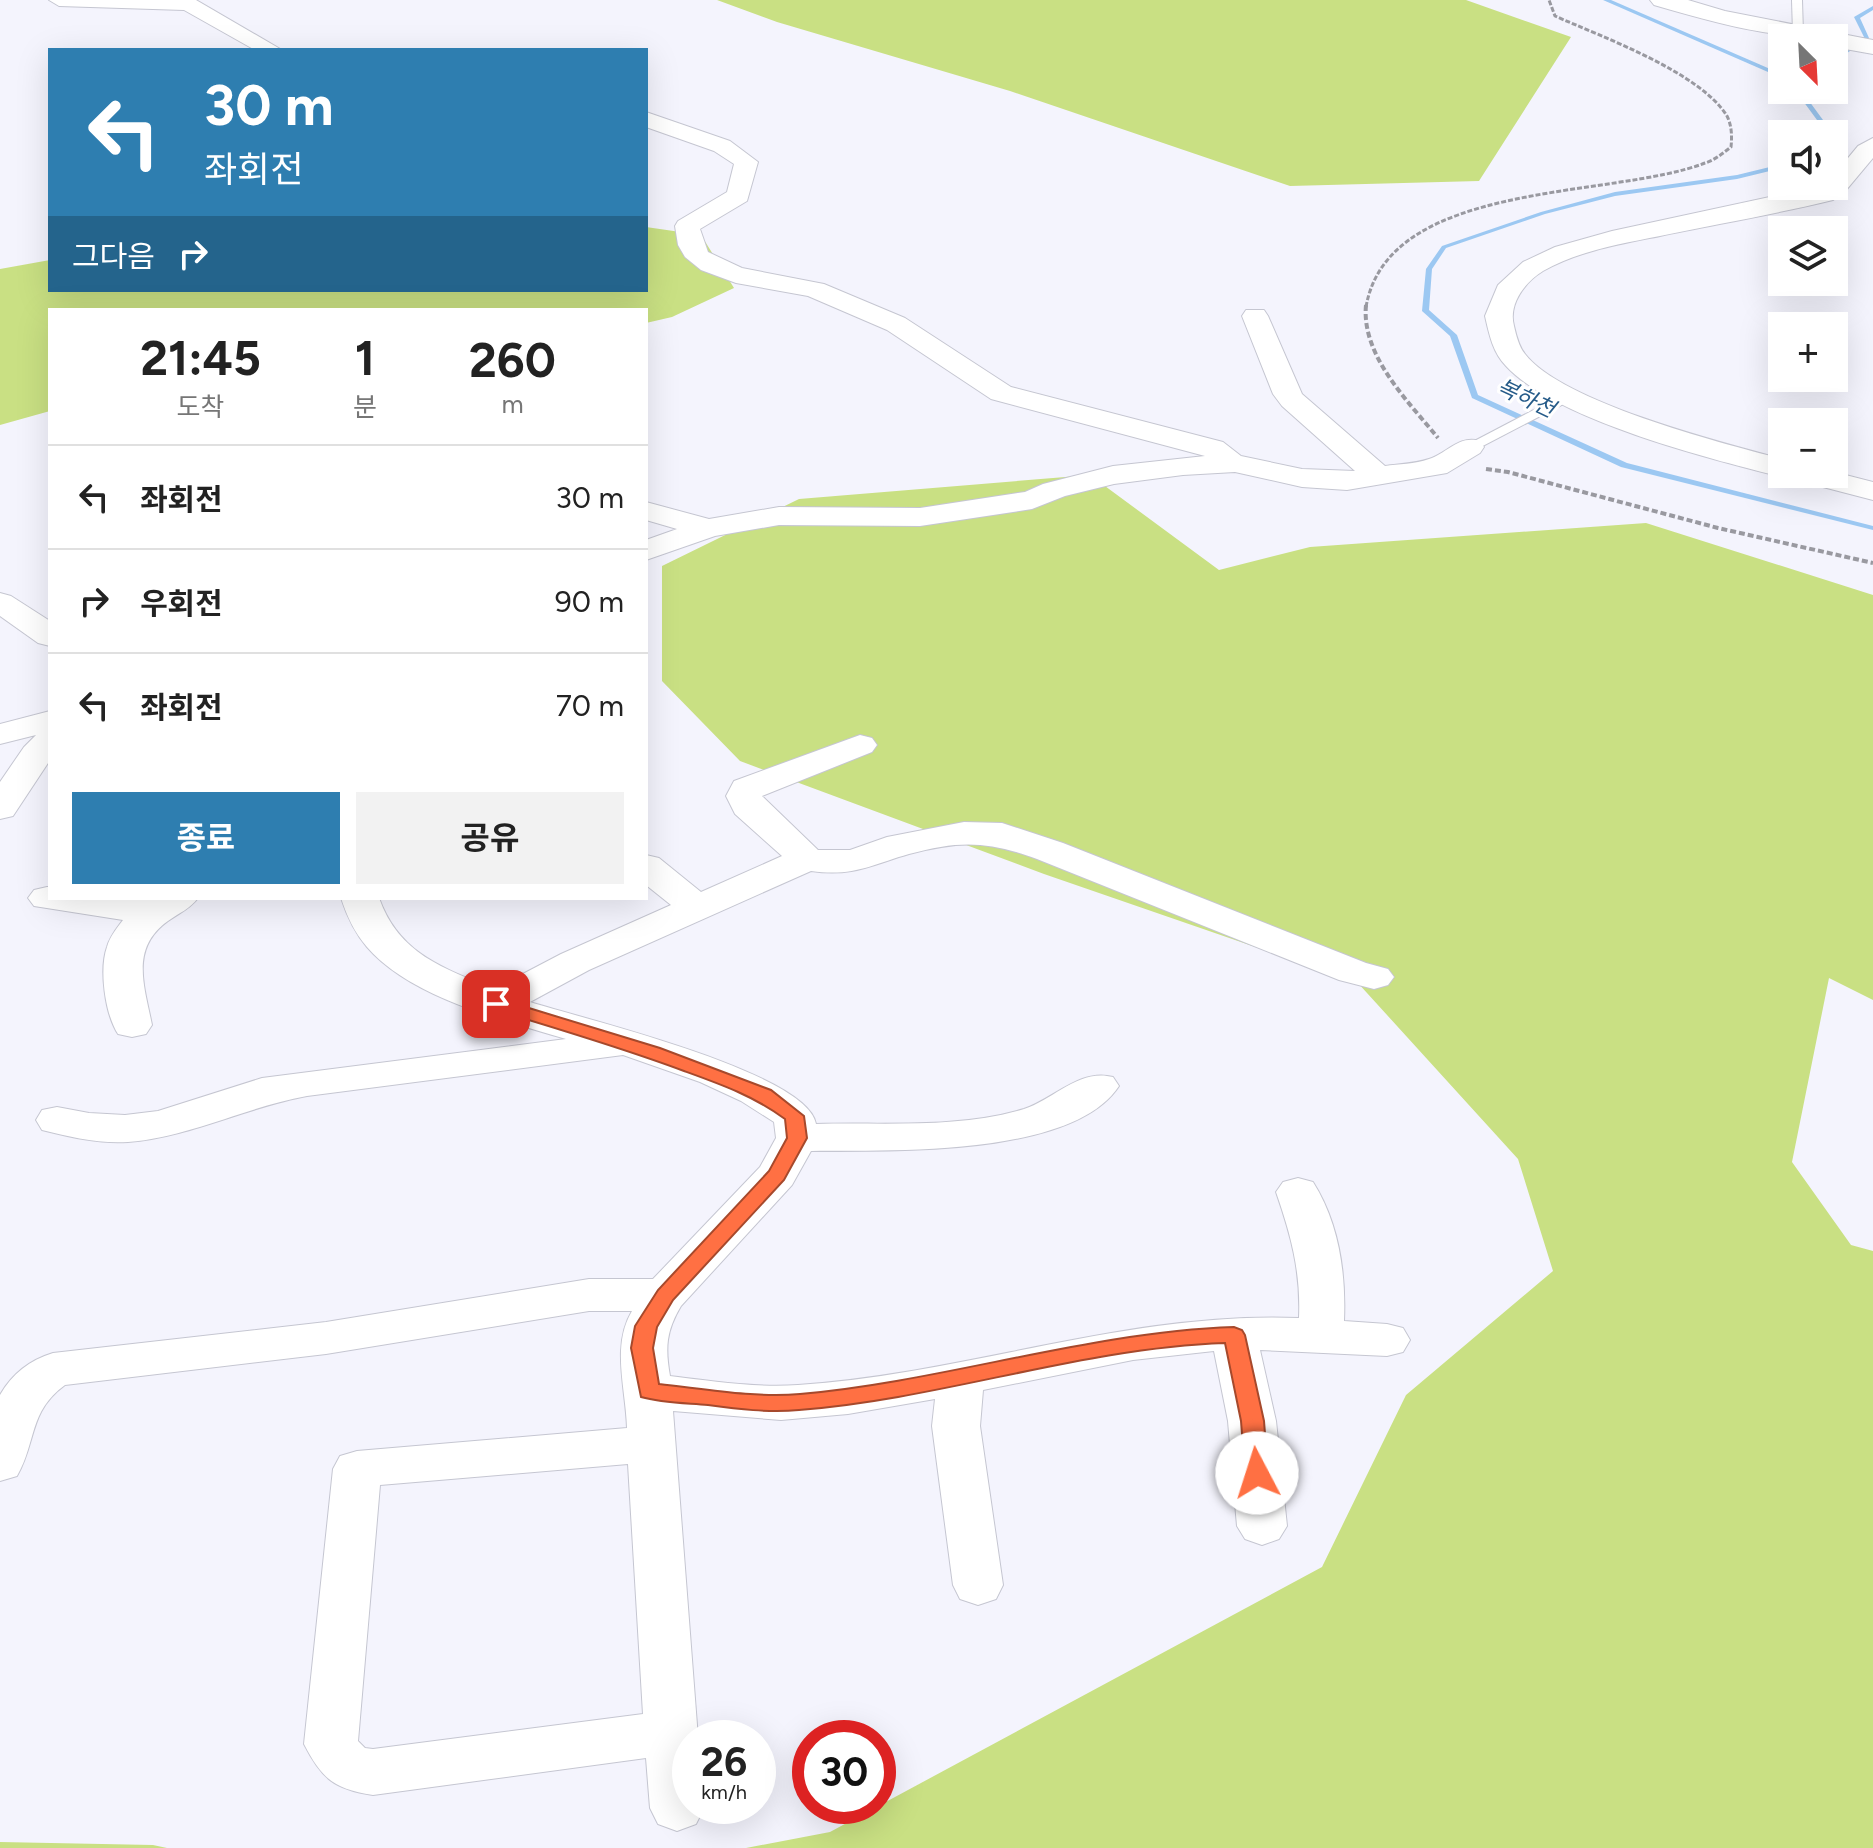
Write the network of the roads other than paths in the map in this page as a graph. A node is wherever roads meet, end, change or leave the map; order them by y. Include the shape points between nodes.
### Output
1 (59, 0) edge
2 (1662, 0) edge
3 (1797, 0) edge
4 (1798, 24) edge
5 (1768, 27) edge
6 (267, 48) edge
7 (648, 120) edge
8 (1873, 145) edge
9 (1255, 316) dead end
10 (1560, 399) junction
11 (1455, 455) joint
12 (1235, 463) junction
13 (1768, 464) edge
14 (1378, 476) junction
15 (1848, 485) edge
16 (1873, 491) edge
17 (648, 512) edge
18 (708, 528) junction
19 (648, 550) edge
20 (0, 603) edge
21 (48, 635) edge
22 (48, 722) edge
23 (0, 734) edge
24 (48, 743) edge
25 (860, 745) dead end
26 (0, 808) edge
27 (807, 859) junction
28 (648, 868) edge
29 (81, 900) edge
30 (361, 900) edge
31 (165, 905) edge
32 (696, 907) junction
33 (1374, 977) dead end
34 (496, 1004) junction
35 (132, 1025) dead end
36 (624, 1044) junction
37 (1098, 1086) dead end
38 (57, 1120) dead end
39 (797, 1138) junction
40 (1298, 1192) dead end
41 (665, 1295) junction
42 (1234, 1335) junction
43 (1321, 1336) junction
44 (1387, 1340) dead end
45 (961, 1379) junction
46 (649, 1391) junction
47 (651, 1444) junction
48 (0, 1463) edge
49 (1262, 1526) dead end
50 (978, 1585) dead end
51 (670, 1733) junction
52 (672, 1754) edge

1 - 6 street via 188,4
2 - 5 street
3 - 4 lane
7 - 12 street via 722,146 746,162 738,196 687,226 698,257 710,265 815,290 896,324 1001,393 1213,448
8 - 10 street via 1824,195 1612,238 1532,267 1507,291 1498,316 1515,360
9 - 14 street via 1292,400
10 - 11 lane
10 - 13 street
11 - 14 street
12 - 14 street via 1302,478 1347,481
12 - 18 street via 1113,475 1032,500 933,516 779,516
15 - 16 street
17 - 18 street
18 - 19 street
20 - 21 street
22 - 23 street
24 - 26 street
25 - 27 street via 747,789 748,806
27 - 32 street
27 - 33 street via 856,861 900,845 964,833 1002,834
28 - 32 street
29 - 31 street
30 - 34 street via 373,930 394,952
31 - 35 street via 132,929 122,964
32 - 34 street
34 - 36 street
36 - 38 street via 307,1083 262,1091 163,1124 125,1129
36 - 39 street via 764,1094 794,1116
37 - 39 street via 1062,1109 989,1128 922,1136
39 - 41 street via 777,1175
40 - 43 street via 1323,1285
41 - 46 street via 646,1326 642,1348
41 - 48 street via 589,1295 326,1338 53,1370 29,1386 15,1410
42 - 43 street
42 - 45 street via 1076,1353
42 - 49 street via 1252,1421
43 - 44 street
45 - 46 street via 797,1402
45 - 50 street via 956,1426
46 - 47 street
47 - 51 street
47 - 51 street via 357,1469 331,1744 350,1769 373,1772
51 - 52 street

